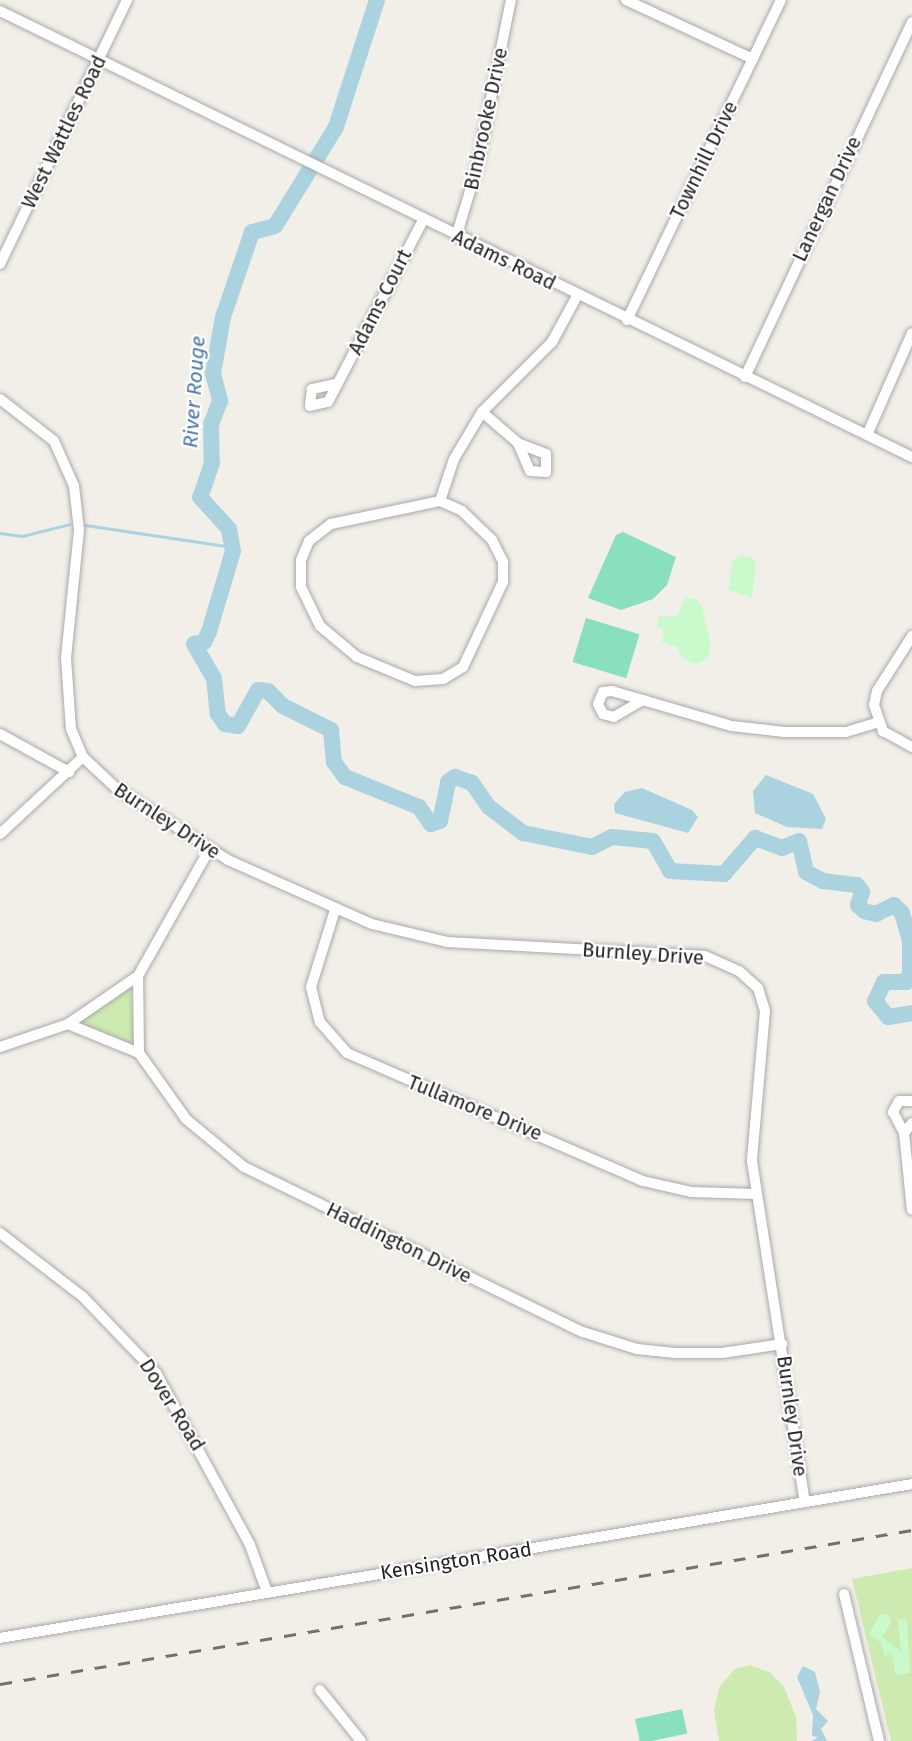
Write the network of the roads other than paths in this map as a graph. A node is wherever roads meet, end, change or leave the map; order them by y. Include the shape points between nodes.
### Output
1 (127, 0) edge
2 (511, 0) edge
3 (626, 0) edge
4 (781, 0) edge
5 (0, 11) edge
6 (912, 22) edge
7 (98, 59) junction
8 (753, 59) junction
9 (423, 220) junction
10 (456, 237) junction
11 (0, 264) edge
12 (577, 296) junction
13 (627, 320) junction
14 (912, 333) edge
15 (745, 377) junction
16 (336, 384) dead end
17 (0, 399) edge
18 (482, 412) junction
19 (867, 435) junction
20 (518, 443) dead end
21 (912, 457) edge
22 (440, 501) junction
23 (912, 636) edge
24 (643, 700) dead end
25 (876, 723) junction
26 (0, 727) edge
27 (4, 736) edge
28 (912, 747) edge
29 (83, 757) junction
30 (69, 772) junction
31 (0, 834) edge
32 (209, 850) junction
33 (335, 910) junction
34 (138, 976) junction
35 (68, 1024) junction
36 (0, 1047) edge
37 (139, 1053) junction
38 (912, 1101) edge
39 (912, 1123) edge
40 (904, 1133) junction
41 (756, 1194) junction
42 (912, 1210) edge
43 (0, 1233) edge
44 (782, 1344) junction
45 (912, 1484) edge
46 (806, 1502) junction
47 (267, 1592) junction
48 (844, 1594) dead end
49 (0, 1638) edge
50 (320, 1690) dead end
51 (361, 1741) edge
52 (879, 1741) edge

1 - 7 street, West Wattles Road
2 - 10 street, Binbrooke Drive via 477,168
3 - 8 street
4 - 8 street, Townhill Drive
5 - 7 street, Adams Road
6 - 15 street, Lanergan Drive
7 - 9 street, Adams Road
7 - 11 street, West Wattles Road
8 - 13 street, Townhill Drive
9 - 10 street, Adams Road
9 - 16 street, Adams Court
10 - 12 street, Adams Road
12 - 13 street, Adams Road
12 - 18 street via 552,342
13 - 15 street, Adams Road
14 - 19 street
15 - 19 street, Adams Road
17 - 29 street, Burnley Drive via 54,441 76,494 79,530 68,609 67,681 71,729
18 - 20 street
18 - 22 street via 454,459
19 - 21 street, Adams Road
22 - 22 street via 462,511 492,540 503,562 503,582 463,666 443,679 415,681 372,665 329,636 309,608 300,568 309,541 331,524
23 - 25 street via 877,691
24 - 25 street via 759,730 846,732
25 - 28 street
26 - 27 street
27 - 30 street
29 - 30 street
29 - 32 street, Burnley Drive via 116,788
30 - 31 street
32 - 33 street, Burnley Drive
32 - 34 street
33 - 41 street, Tullamore Drive via 311,987 320,1022 347,1053 643,1181 682,1191
33 - 41 street, Burnley Drive via 447,942 673,952 705,956 739,971 758,988 765,1011 753,1108
34 - 35 street
34 - 37 street
35 - 36 street
35 - 37 street
37 - 44 street, Haddington Drive via 177,1110 225,1155 583,1332 675,1353 722,1353
38 - 40 street via 901,1100 893,1109
39 - 40 street
40 - 42 street
41 - 44 street, Burnley Drive
43 - 47 street, Dover Road via 90,1303 156,1372 250,1545
44 - 46 street, Burnley Drive
45 - 46 street, Kensington Road
46 - 47 street, Kensington Road
47 - 49 street, Kensington Road
48 - 52 street
50 - 51 street

